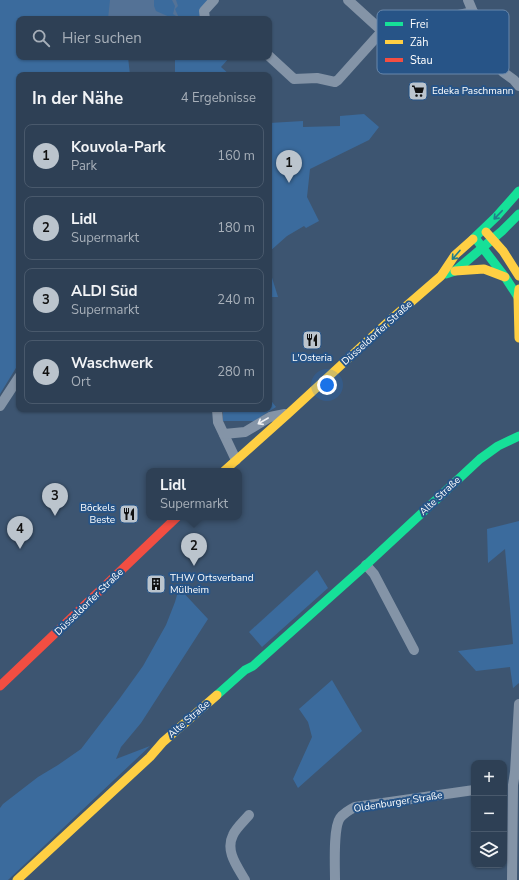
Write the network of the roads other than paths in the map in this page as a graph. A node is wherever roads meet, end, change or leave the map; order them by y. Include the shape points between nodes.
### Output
1 (214, 0) edge
2 (348, 0) edge
3 (468, 0) edge
4 (472, 10) edge
5 (205, 16) edge
6 (377, 26) edge
7 (377, 37) edge
8 (272, 59) edge
9 (506, 74) edge
10 (517, 82) edge
11 (519, 191) edge
12 (519, 214) edge
13 (483, 229) junction
14 (475, 237) junction
15 (492, 239) junction
16 (483, 247) junction
17 (454, 271) junction
18 (441, 276) junction
19 (519, 276) edge
20 (505, 277) junction
21 (518, 293) edge
22 (519, 338) edge
23 (16, 382) edge
24 (0, 406) edge
25 (217, 412) edge
26 (289, 413) junction
27 (224, 434) junction
28 (519, 436) edge
29 (236, 460) junction
30 (227, 468) edge
31 (174, 520) edge
32 (366, 565) junction
33 (414, 650) dead end
34 (0, 686) edge
35 (519, 704) edge
36 (508, 786) edge
37 (471, 790) edge
38 (248, 815) dead end
39 (17, 880) edge
40 (244, 880) edge
41 (335, 880) edge
42 (512, 880) edge

1 - 5 street via 204,12
2 - 6 street
3 - 4 street
7 - 8 street via 334,82 317,78 294,79
9 - 10 street
11 -> 13 main road, Düsseldorfer Straße
12 - 15 main road, Düsseldorfer Straße
13 - 14 main road, Düsseldorfer Straße
13 - 15 main road
14 - 16 main road
14 -> 18 main road, Düsseldorfer Straße via 455,255
15 - 16 main road, Düsseldorfer Straße
15 - 19 main road
16 - 17 main road, Düsseldorfer Straße
16 - 20 main road
17 - 18 main road, Düsseldorfer Straße
17 - 20 main road via 484,269
18 - 26 main road, Düsseldorfer Straße
20 - 21 main road
21 - 22 main road
23 - 24 street
25 - 27 street via 218,422
26 -> 27 street via 270,417 245,432
26 - 29 main road, Düsseldorfer Straße
27 - 29 street
28 - 32 main road, Alte Straße via 493,448
29 - 30 main road, Düsseldorfer Straße
31 - 34 main road, Düsseldorfer Straße
32 - 33 street via 374,574
32 - 39 main road, Alte Straße via 163,742
35 - 36 street via 515,772
36 - 42 street
37 - 41 street, Oldenburger Straße via 355,807 346,811 336,828
38 - 40 street via 233,835 229,847

